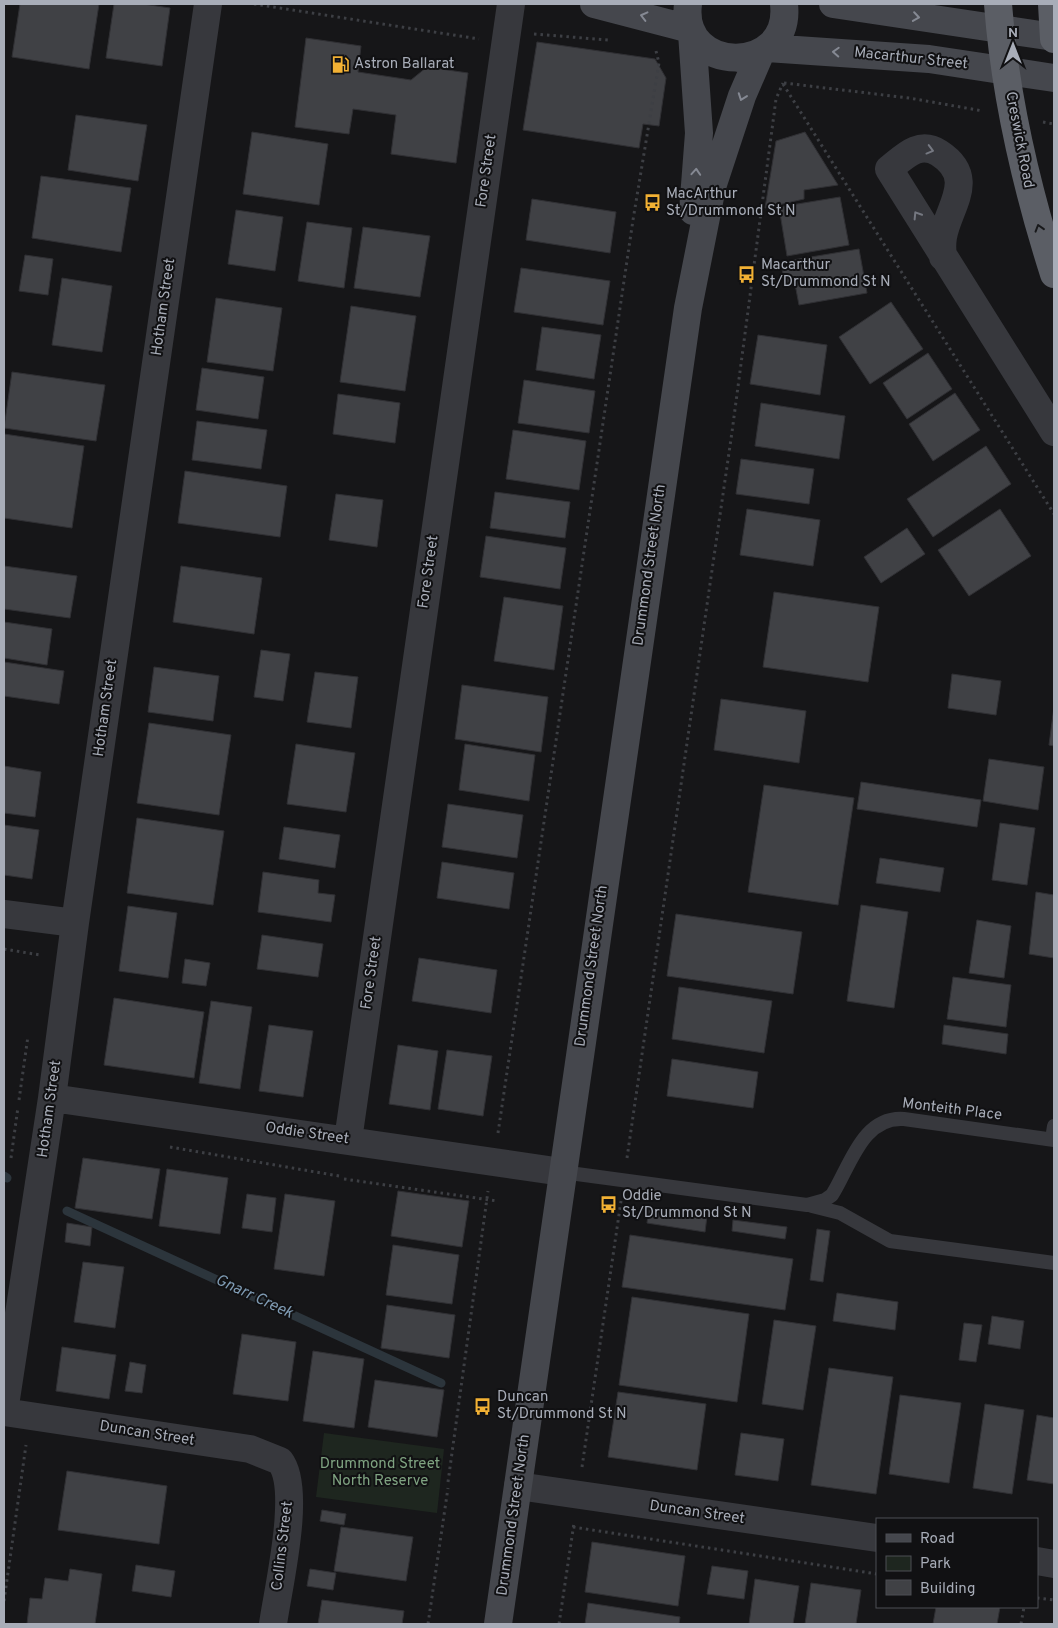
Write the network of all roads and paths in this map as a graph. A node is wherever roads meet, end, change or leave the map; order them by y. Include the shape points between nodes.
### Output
1 (208, 4) edge
2 (254, 4) edge
3 (511, 4) edge
4 (594, 4) edge
5 (784, 4) edge
6 (834, 4) edge
7 (890, 4) edge
8 (1052, 4) edge
9 (860, 9) junction
10 (999, 16) edge
11 (690, 22) edge
12 (532, 34) dead end
13 (1054, 37) edge
14 (617, 41) dead end
15 (506, 43) junction
16 (654, 49) dead end
17 (764, 50) junction
18 (1006, 69) junction
19 (1054, 78) edge
20 (783, 83) junction
21 (1013, 118) junction
22 (1054, 124) edge
23 (943, 256) dead end
24 (1054, 274) edge
25 (688, 308) junction
26 (1054, 432) edge
27 (1054, 514) edge
28 (4, 914) edge
29 (75, 923) junction
30 (4, 949) edge
31 (40, 955) dead end
32 (52, 1098) junction
33 (500, 1133) dead end
34 (1054, 1135) edge
35 (348, 1140) junction
36 (162, 1146) dead end
37 (562, 1172) junction
38 (339, 1176) dead end
39 (344, 1179) dead end
40 (624, 1179) junction
41 (489, 1188) dead end
42 (487, 1199) junction
43 (497, 1201) dead end
44 (797, 1204) junction
45 (1054, 1263) edge
46 (10, 1333) edge
47 (4, 1412) edge
48 (26, 1444) dead end
49 (284, 1468) joint
50 (448, 1482) dead end
51 (518, 1486) junction
52 (448, 1488) dead end
53 (578, 1496) junction
54 (573, 1527) junction
55 (876, 1538) edge
56 (1038, 1561) edge
57 (1054, 1564) edge
58 (876, 1574) edge
59 (1038, 1598) edge
60 (1054, 1600) edge
61 (4, 1601) edge
62 (1024, 1608) edge
63 (273, 1624) edge
64 (428, 1624) edge
65 (498, 1624) edge
66 (559, 1624) edge
67 (1021, 1624) edge

1 - 29 street, Hotham Street
2 - 15 path
3 - 15 street, Fore Street
11 -> 4 main road
5 - 17 main road, Drummond Street North via 782,26
6 - 9 main road
7 - 9 main road
8 - 13 highway
9 -> 10 main road
10 - 13 main road
10 - 18 highway, Creswick Road
11 - 17 main road, Macarthur Street via 700,44 722,57 736,59
25 -> 11 main road, Drummond Street North via 699,133
12 - 14 path
15 - 35 street, Fore Street
16 - 33 path via 660,63 632,230
18 -> 17 main road, Macarthur Street via 868,53
17 -> 25 main road, Drummond Street North via 742,96 712,186
18 - 19 main road, Macarthur Street
18 - 21 highway, Creswick Road
20 - 21 path via 910,98
20 - 27 path
20 - 40 path via 776,99 732,432
21 - 22 path
24 -> 21 highway, Creswick Road via 1024,173
23 - 26 street
25 - 37 main road, Drummond Street North
28 - 29 street
29 - 32 street, Hotham Street
30 - 31 path
32 - 35 street, Oddie Street
32 - 46 street, Hotham Street
34 - 44 lane, Monteith Place via 888,1120 872,1129 865,1138 832,1195 816,1203
35 - 37 street, Oddie Street
36 - 38 path
37 - 40 lane, Monteith Place
37 - 51 main road, Drummond Street North
39 - 42 path
40 - 44 lane, Monteith Place
40 - 53 path
41 - 42 path
42 - 43 path
42 - 50 path
44 - 45 lane via 834,1210 890,1241
46 - 47 street, Hotham Street
47 - 49 street, Duncan Street via 250,1449 276,1459
48 - 61 path
49 - 63 street, Collins Street via 289,1487 289,1511
51 - 53 street, Duncan Street
51 - 65 main road, Drummond Street North
52 - 64 path
53 - 54 path
53 - 55 street, Duncan Street
54 - 58 path
54 - 66 path
56 - 57 street
59 - 60 path
62 - 67 path

